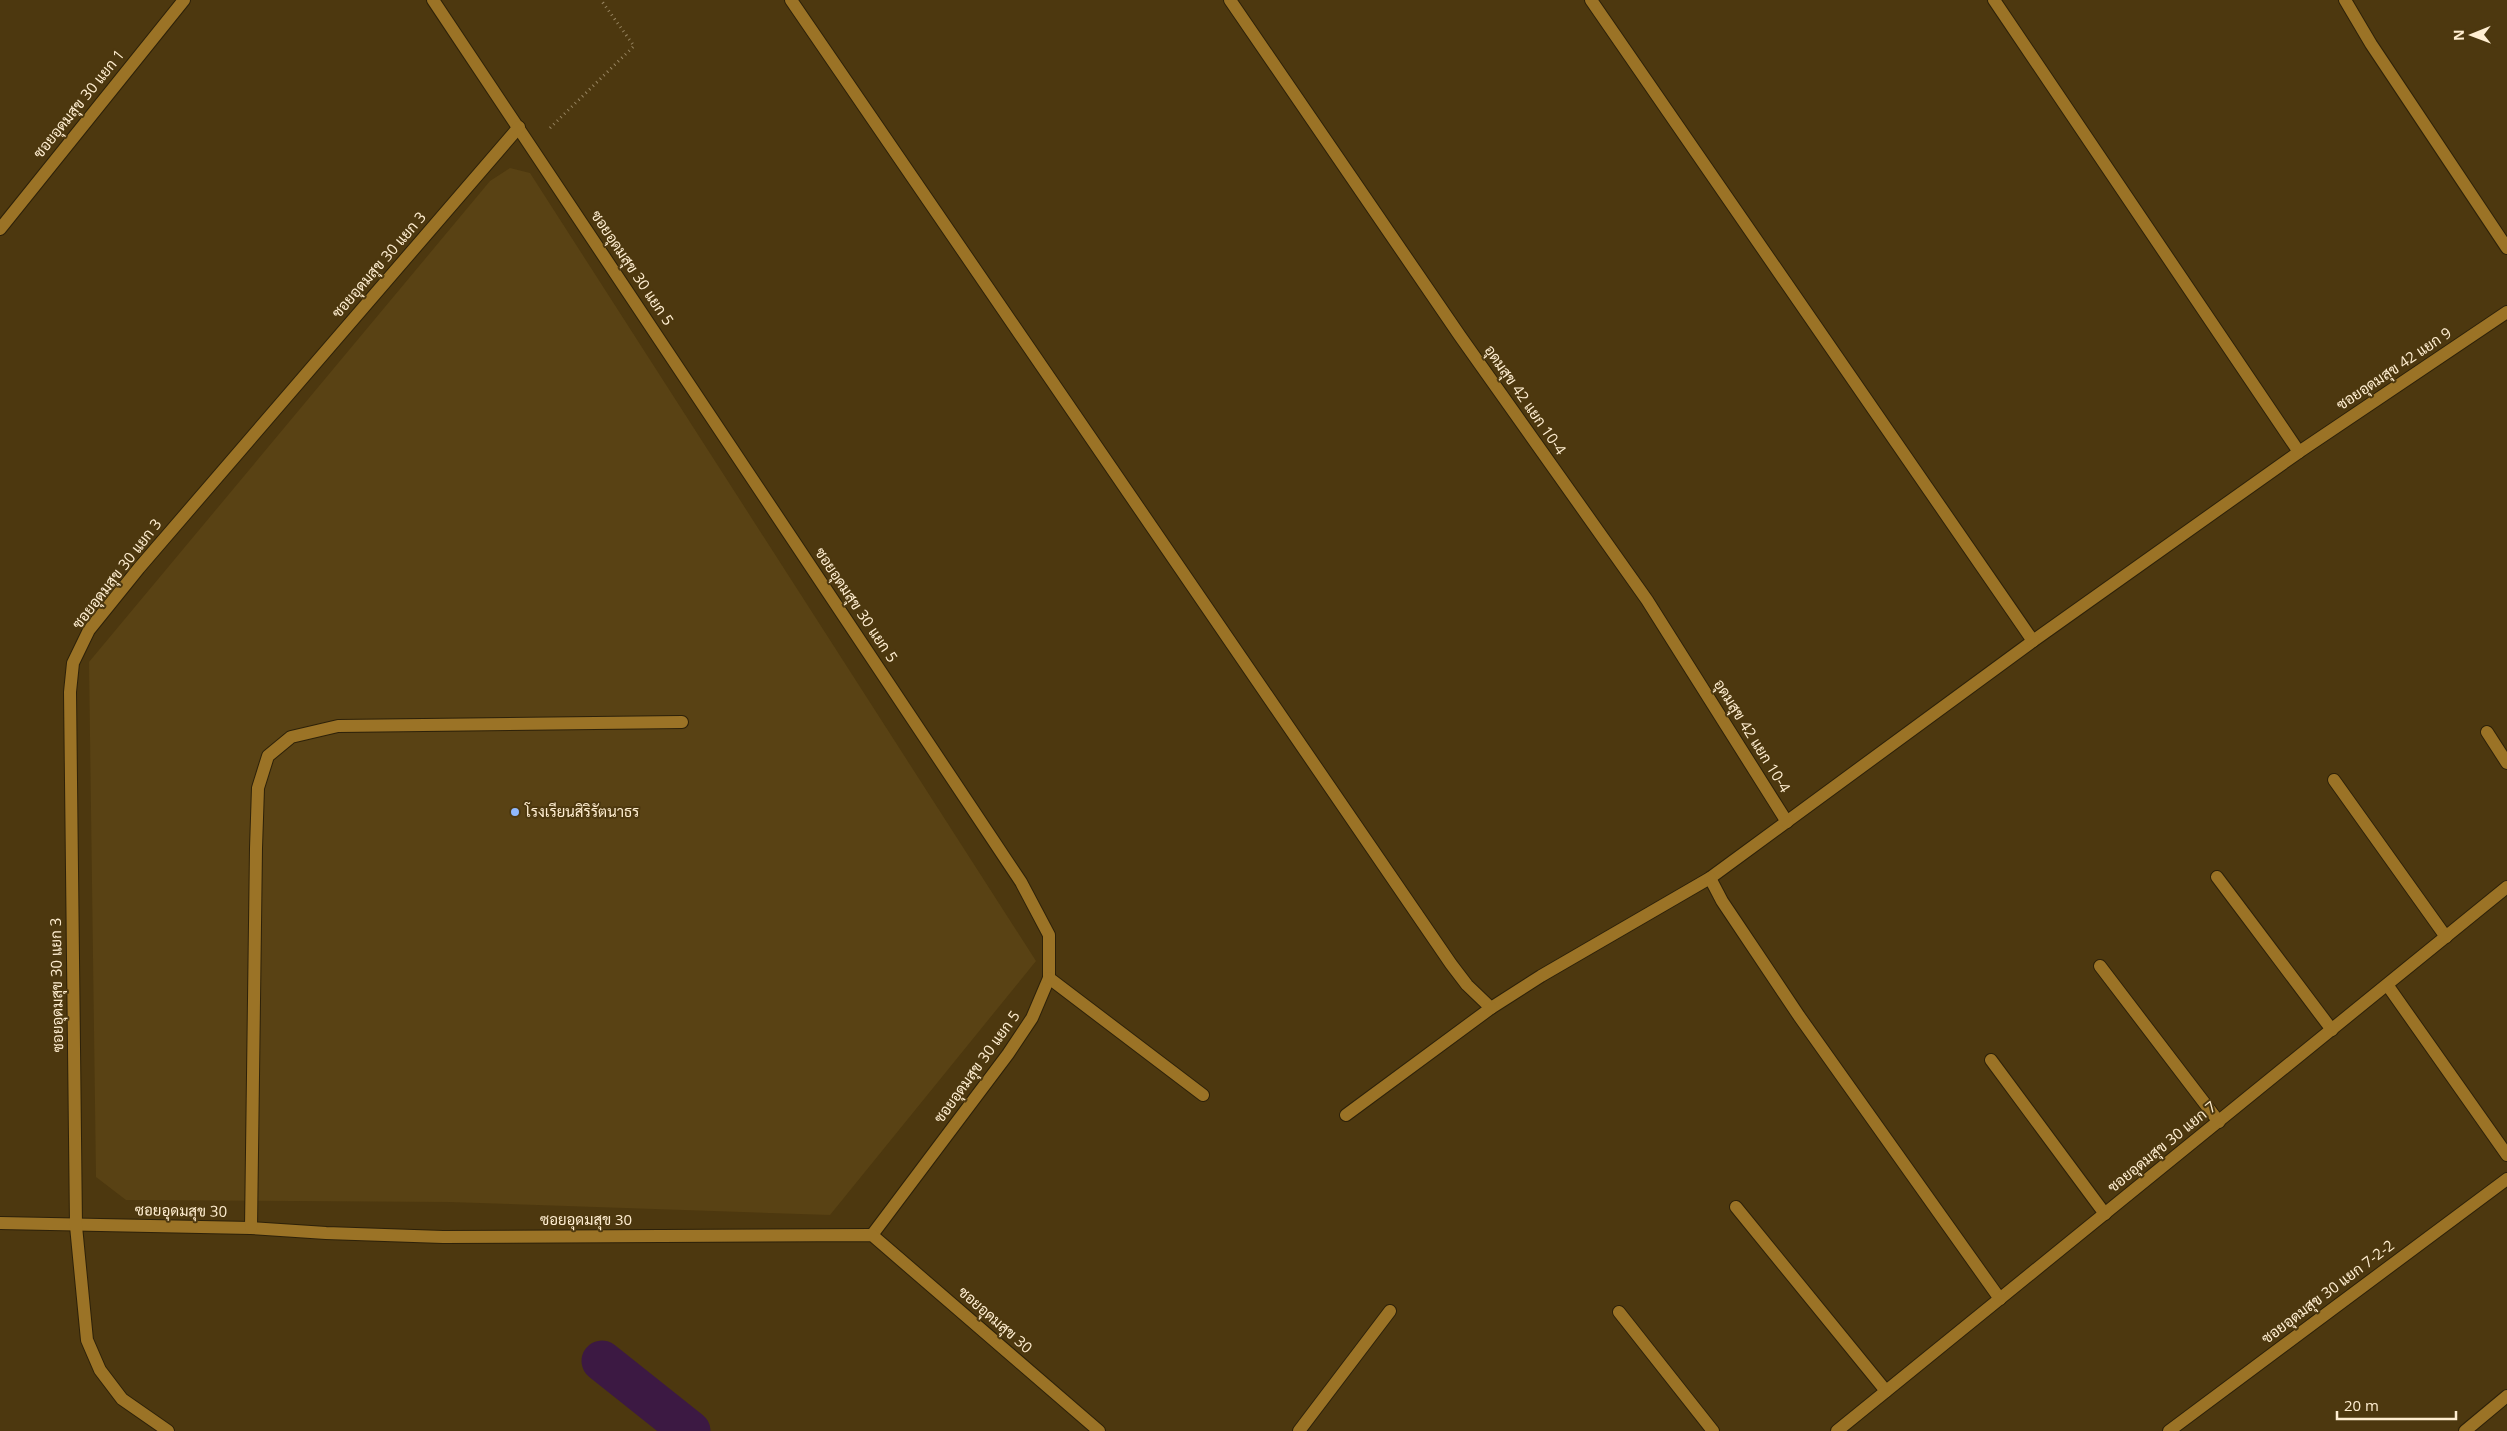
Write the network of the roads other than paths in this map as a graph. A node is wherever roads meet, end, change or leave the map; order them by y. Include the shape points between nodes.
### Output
1 (184, 0) edge
2 (433, 0) edge
3 (791, 0) edge
4 (1230, 0) edge
5 (1591, 0) edge
6 (1994, 0) edge
7 (2345, 0) edge
8 (519, 127) junction
9 (0, 229) edge
10 (2507, 248) edge
11 (2507, 312) edge
12 (2299, 452) junction
13 (2033, 641) junction
14 (682, 722) dead end
15 (2487, 732) dead end
16 (2507, 764) edge
17 (2334, 780) dead end
18 (1787, 822) junction
19 (2217, 877) dead end
20 (1710, 878) junction
21 (2507, 887) edge
22 (2446, 937) junction
23 (2100, 966) dead end
24 (1049, 978) junction
25 (2388, 986) junction
26 (1491, 1008) junction
27 (2332, 1030) junction
28 (1992, 1060) dead end
29 (1203, 1095) dead end
30 (1346, 1115) dead end
31 (2219, 1122) junction
32 (2507, 1155) edge
33 (2507, 1179) edge
34 (1736, 1207) dead end
35 (2105, 1214) junction
36 (0, 1223) edge
37 (76, 1226) junction
38 (251, 1228) junction
39 (872, 1235) junction
40 (2000, 1299) junction
41 (1390, 1311) dead end
42 (1619, 1312) dead end
43 (1886, 1391) junction
44 (2507, 1396) edge
45 (168, 1431) edge
46 (1099, 1431) edge
47 (1299, 1431) edge
48 (1713, 1431) edge
49 (1837, 1431) edge
50 (2169, 1431) edge
51 (2465, 1431) edge

1 - 9 street, ซอยอุดมสุข 30 แยก 1
2 - 8 street, ซอยอุดมสุข 30 แยก 5
3 - 26 street via 1451,964
4 - 18 street, อุดมสุข 42 แยก 10-4 via 1460,336 1647,600
5 - 13 street
6 - 12 street
7 - 10 street
8 - 24 street, ซอยอุดมสุข 30 แยก 5 via 1022,882 1048,935
8 - 37 street, ซอยอุดมสุข 30 แยก 3 via 139,568 89,630 73,663 70,692
11 - 12 street, ซอยอุดมสุข 42 แยก 9
12 - 13 street, ซอยอุดมสุข 42 แยก 9
13 - 18 street, ซอยอุดมสุข 42 แยก 9
14 - 38 street via 338,726 291,737 268,756 258,788
15 - 16 street
17 - 22 street
18 - 20 street, ซอยอุดมสุข 42 แยก 9
19 - 27 street
20 - 26 street, ซอยอุดมสุข 42 แยก 9
20 - 40 street via 1799,1016
21 - 22 street, ซอยอุดมสุข 30 แยก 7
22 - 25 street, ซอยอุดมสุข 30 แยก 7
23 - 31 street
24 - 29 street
24 - 39 street, ซอยอุดมสุข 30 แยก 5 via 1032,1018 1008,1054
25 - 27 street, ซอยอุดมสุข 30 แยก 7
25 - 32 street
26 - 30 street, ซอยอุดมสุข 42 แยก 9
27 - 31 street, ซอยอุดมสุข 30 แยก 7
28 - 35 street
31 - 35 street, ซอยอุดมสุข 30 แยก 7
33 - 50 street, ซอยอุดมสุข 30 แยก 7-2-2
34 - 43 street
35 - 40 street, ซอยอุดมสุข 30 แยก 7
36 - 37 street, ซอยอุดมสุข 30
37 - 38 street, ซอยอุดมสุข 30
37 - 45 street, ซอยอุดมสุข 30 แยก 3 via 87,1340 100,1370 122,1399
38 - 39 street, ซอยอุดมสุข 30 via 443,1237
39 - 46 street, ซอยอุดมสุข 30
40 - 43 street, ซอยอุดมสุข 30 แยก 7
41 - 47 street
42 - 48 street
43 - 49 street, ซอยอุดมสุข 30 แยก 7
44 - 51 street

